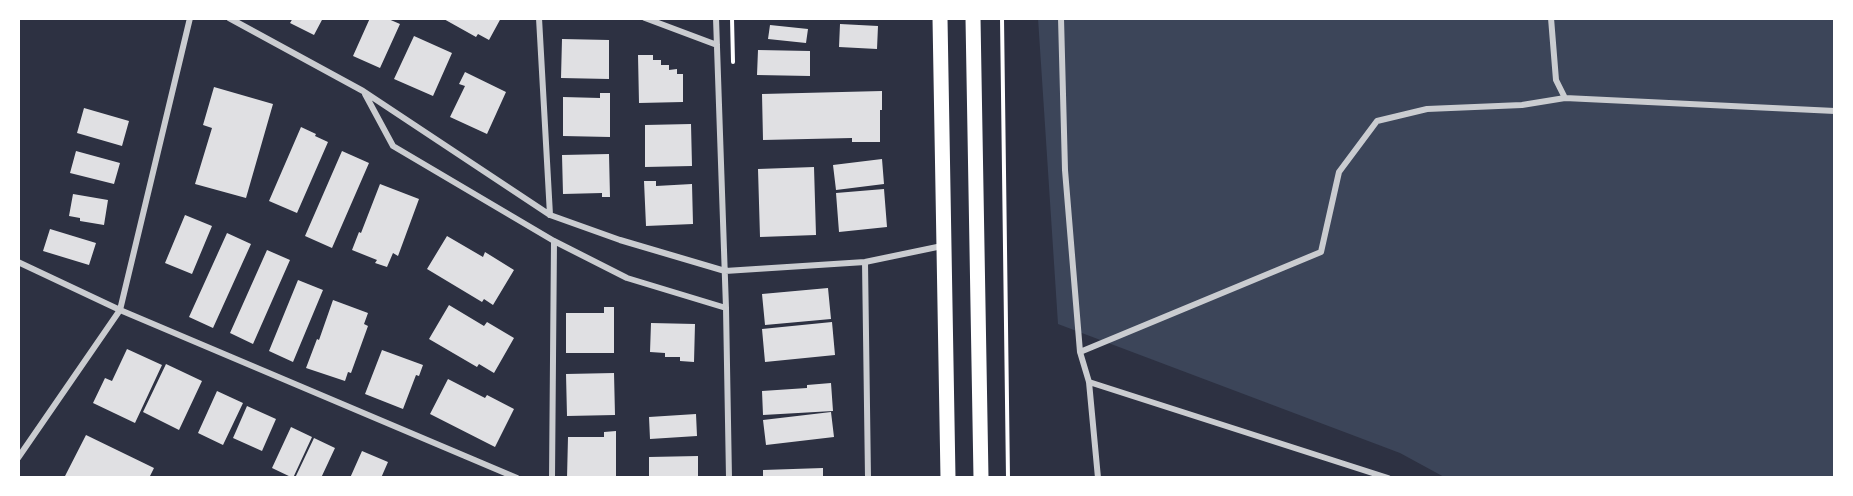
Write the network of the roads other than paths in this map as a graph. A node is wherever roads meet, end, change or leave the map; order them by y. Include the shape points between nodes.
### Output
1 (190, 18) edge
2 (229, 18) edge
3 (539, 18) edge
4 (645, 18) edge
5 (716, 18) edge
6 (940, 18) edge
7 (973, 18) edge
8 (1061, 18) edge
9 (1551, 18) edge
10 (717, 45) junction
11 (363, 91) junction
12 (1564, 98) junction
13 (1835, 111) edge
14 (550, 215) junction
15 (554, 241) junction
16 (944, 245) junction
17 (18, 262) edge
18 (866, 262) junction
19 (725, 271) junction
20 (726, 308) junction
21 (120, 310) junction
22 (1080, 352) junction
23 (1089, 382) junction
24 (18, 458) edge
25 (517, 478) edge
26 (552, 478) edge
27 (729, 478) edge
28 (868, 478) edge
29 (948, 478) edge
30 (981, 478) edge
31 (1098, 478) edge
32 (1388, 478) edge

1 - 21 street
2 - 11 street
3 - 14 street
4 - 10 street
5 - 10 street
6 - 16 main road
7 - 30 main road
8 - 22 street via 1065,170
9 - 12 street via 1556,80
10 - 19 street
11 - 14 street
11 - 15 street via 393,146
12 - 13 street
12 - 22 street via 1522,105 1427,109 1377,121 1339,172 1321,252
14 - 19 street
15 - 20 street via 627,278
15 - 26 street
16 - 18 street
16 - 29 main road
17 - 21 street
18 - 19 street
18 - 28 street
19 - 20 street
20 - 27 street
21 - 24 street
21 - 25 street
22 - 23 street
23 - 31 street
23 - 32 street

